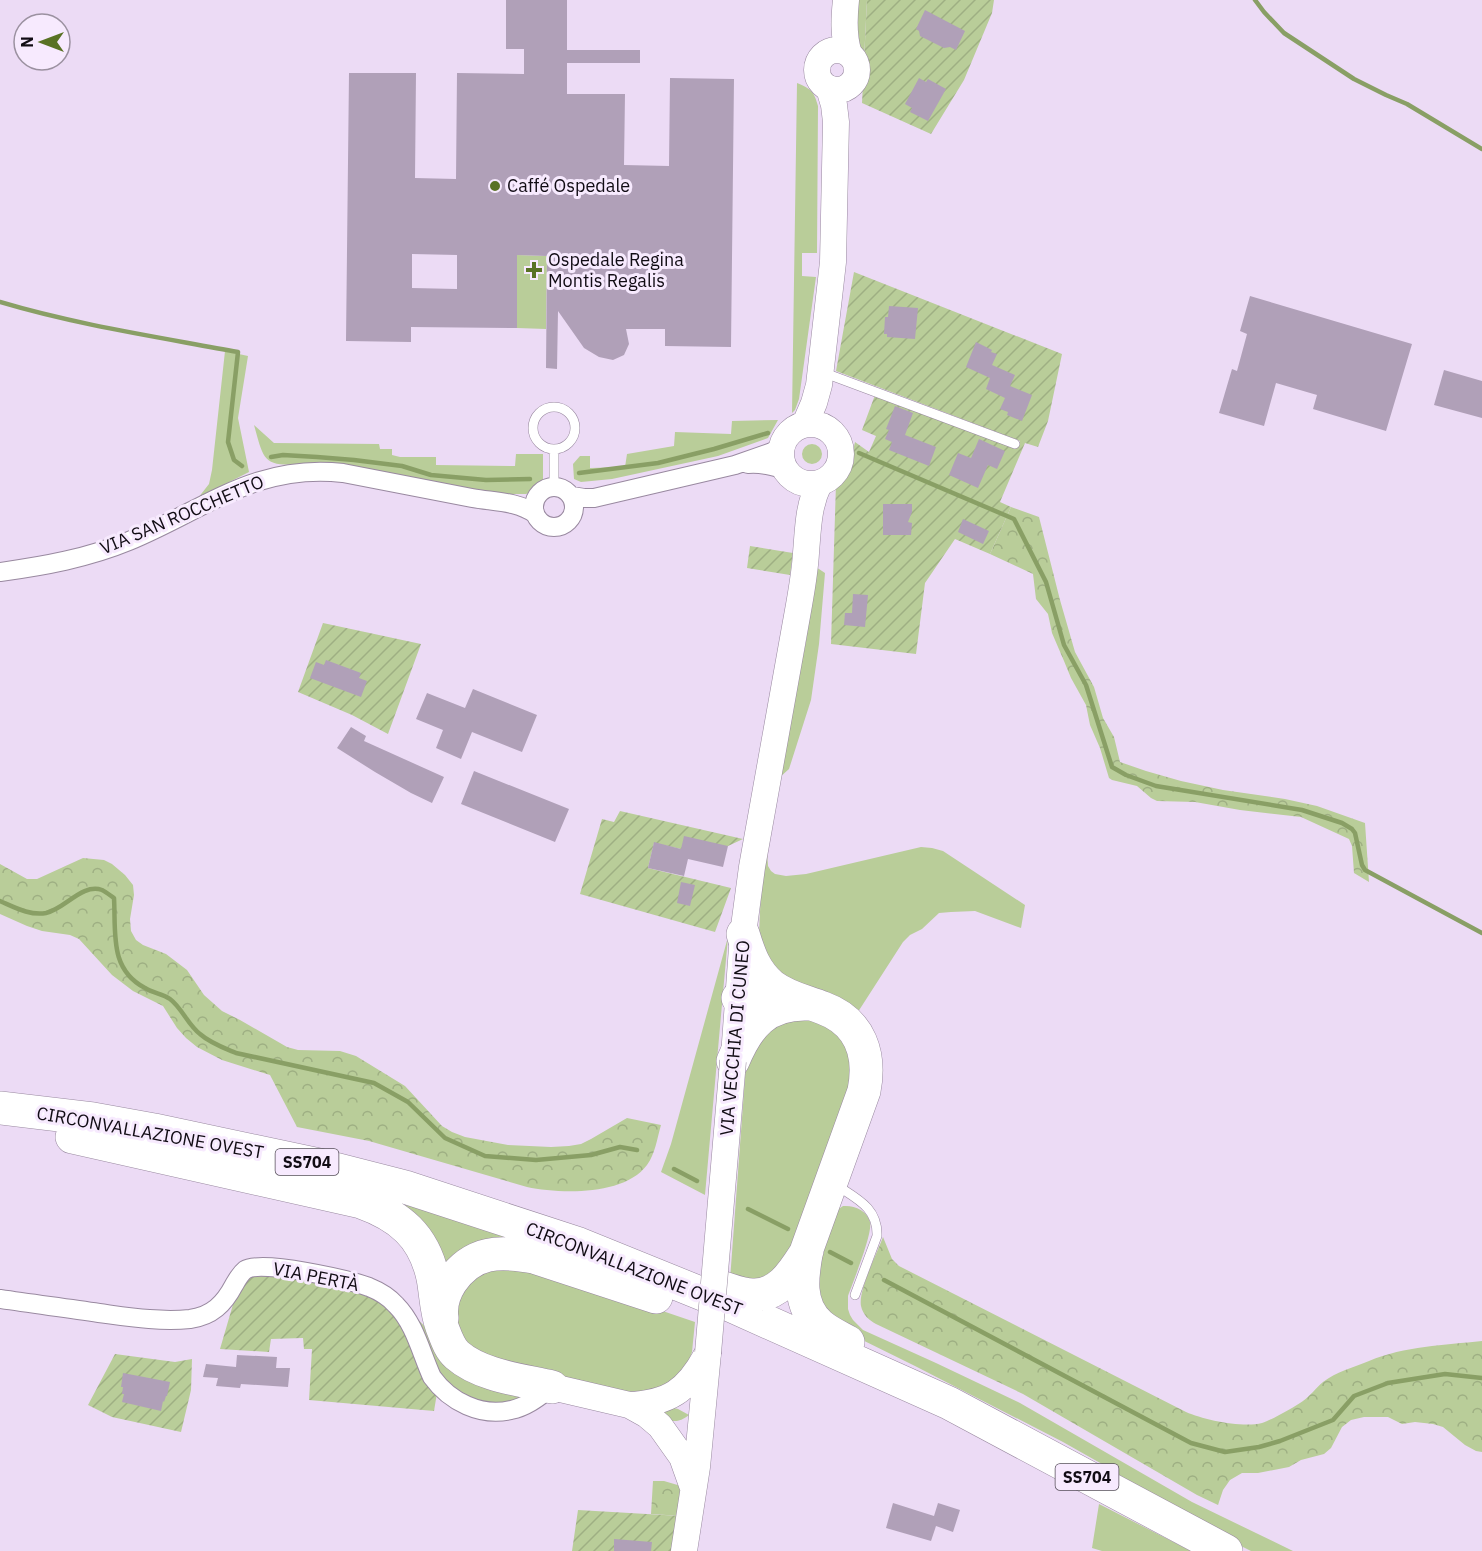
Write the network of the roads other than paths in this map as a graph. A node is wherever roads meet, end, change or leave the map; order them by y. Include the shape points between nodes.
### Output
1 (845, 5) edge
2 (819, 378) junction
3 (815, 425) junction
4 (1015, 444) dead end
5 (554, 448) junction
6 (797, 471) junction
7 (554, 486) junction
8 (573, 504) junction
9 (536, 505) junction
10 (0, 572) edge
11 (743, 934) junction
12 (738, 996) junction
13 (770, 999) junction
14 (733, 1061) junction
15 (0, 1108) edge
16 (0, 1121) edge
17 (832, 1182) junction
18 (807, 1249) junction
19 (604, 1254) junction
20 (855, 1295) dead end
21 (0, 1299) edge
22 (444, 1334) junction
23 (831, 1349) junction
24 (708, 1353) junction
25 (552, 1387) junction
26 (665, 1399) junction
27 (949, 1403) junction
28 (629, 1405) junction
29 (701, 1420) junction
30 (660, 1426) junction
31 (693, 1491) junction
32 (684, 1551) edge
33 (1226, 1551) edge

1 - 2 street via 845,42 839,52 853,58 857,69 851,84 836,89 834,105 833,262
2 - 3 street via 820,405
2 - 4 lane
3 - 6 street via 791,432 785,438
3 - 6 street via 835,434 841,445 838,469 830,479
5 - 5 lane via 567,444 575,427 567,412 554,407 538,415 533,429 541,444
5 - 7 lane
6 - 8 street via 772,452 735,465 594,498 578,498
6 - 11 street, VIA VECCHIA DI CUNEO via 807,528 804,574
7 - 8 street via 567,491
7 - 9 street, VIA SAN ROCCHETTO via 544,489
8 - 9 street via 570,519 555,527 540,521
9 - 10 street, VIA SAN ROCCHETTO via 478,499 343,473 298,472 240,488 113,547 60,562
11 - 12 street, VIA VECCHIA DI CUNEO
11 - 13 highway
12 - 13 highway via 752,987
12 - 14 street, VIA VECCHIA DI CUNEO
13 - 14 highway
13 - 17 highway via 790,997 832,1012 860,1038 867,1065 864,1091
14 - 24 street, VIA VECCHIA DI CUNEO, bridge
15 - 19 highway, CIRCONVALLAZIONE OVEST / SS704 via 103,1121 319,1165 426,1194
16 - 22 highway via 379,1209 406,1226 423,1248
17 - 18 highway
17 - 20 lane via 868,1209 877,1226 877,1236
18 - 19 highway via 782,1285 754,1296
18 - 27 highway via 802,1288 814,1320
19 - 23 highway, CIRCONVALLAZIONE OVEST / SS704
21 - 25 street, VIA PERTÀ via 145,1319 189,1319 217,1309 248,1269 293,1270 369,1287 395,1303 408,1320 432,1377 444,1392 464,1404 487,1411 512,1410
22 - 23 highway via 441,1313 447,1287 469,1262 504,1253 548,1261 773,1335
22 - 25 highway via 455,1352 476,1367
23 - 27 highway, CIRCONVALLAZIONE OVEST / SS704
24 - 26 street via 682,1389
24 - 29 street, VIA VECCHIA DI CUNEO
25 - 28 street
26 - 28 street
26 - 29 street via 687,1405
27 - 33 highway, CIRCONVALLAZIONE OVEST / SS704
28 - 30 street
29 - 30 street via 681,1428
29 - 31 street, VIA VECCHIA DI CUNEO
30 - 31 street via 682,1457
31 - 32 street, VIA VECCHIA DI CUNEO

